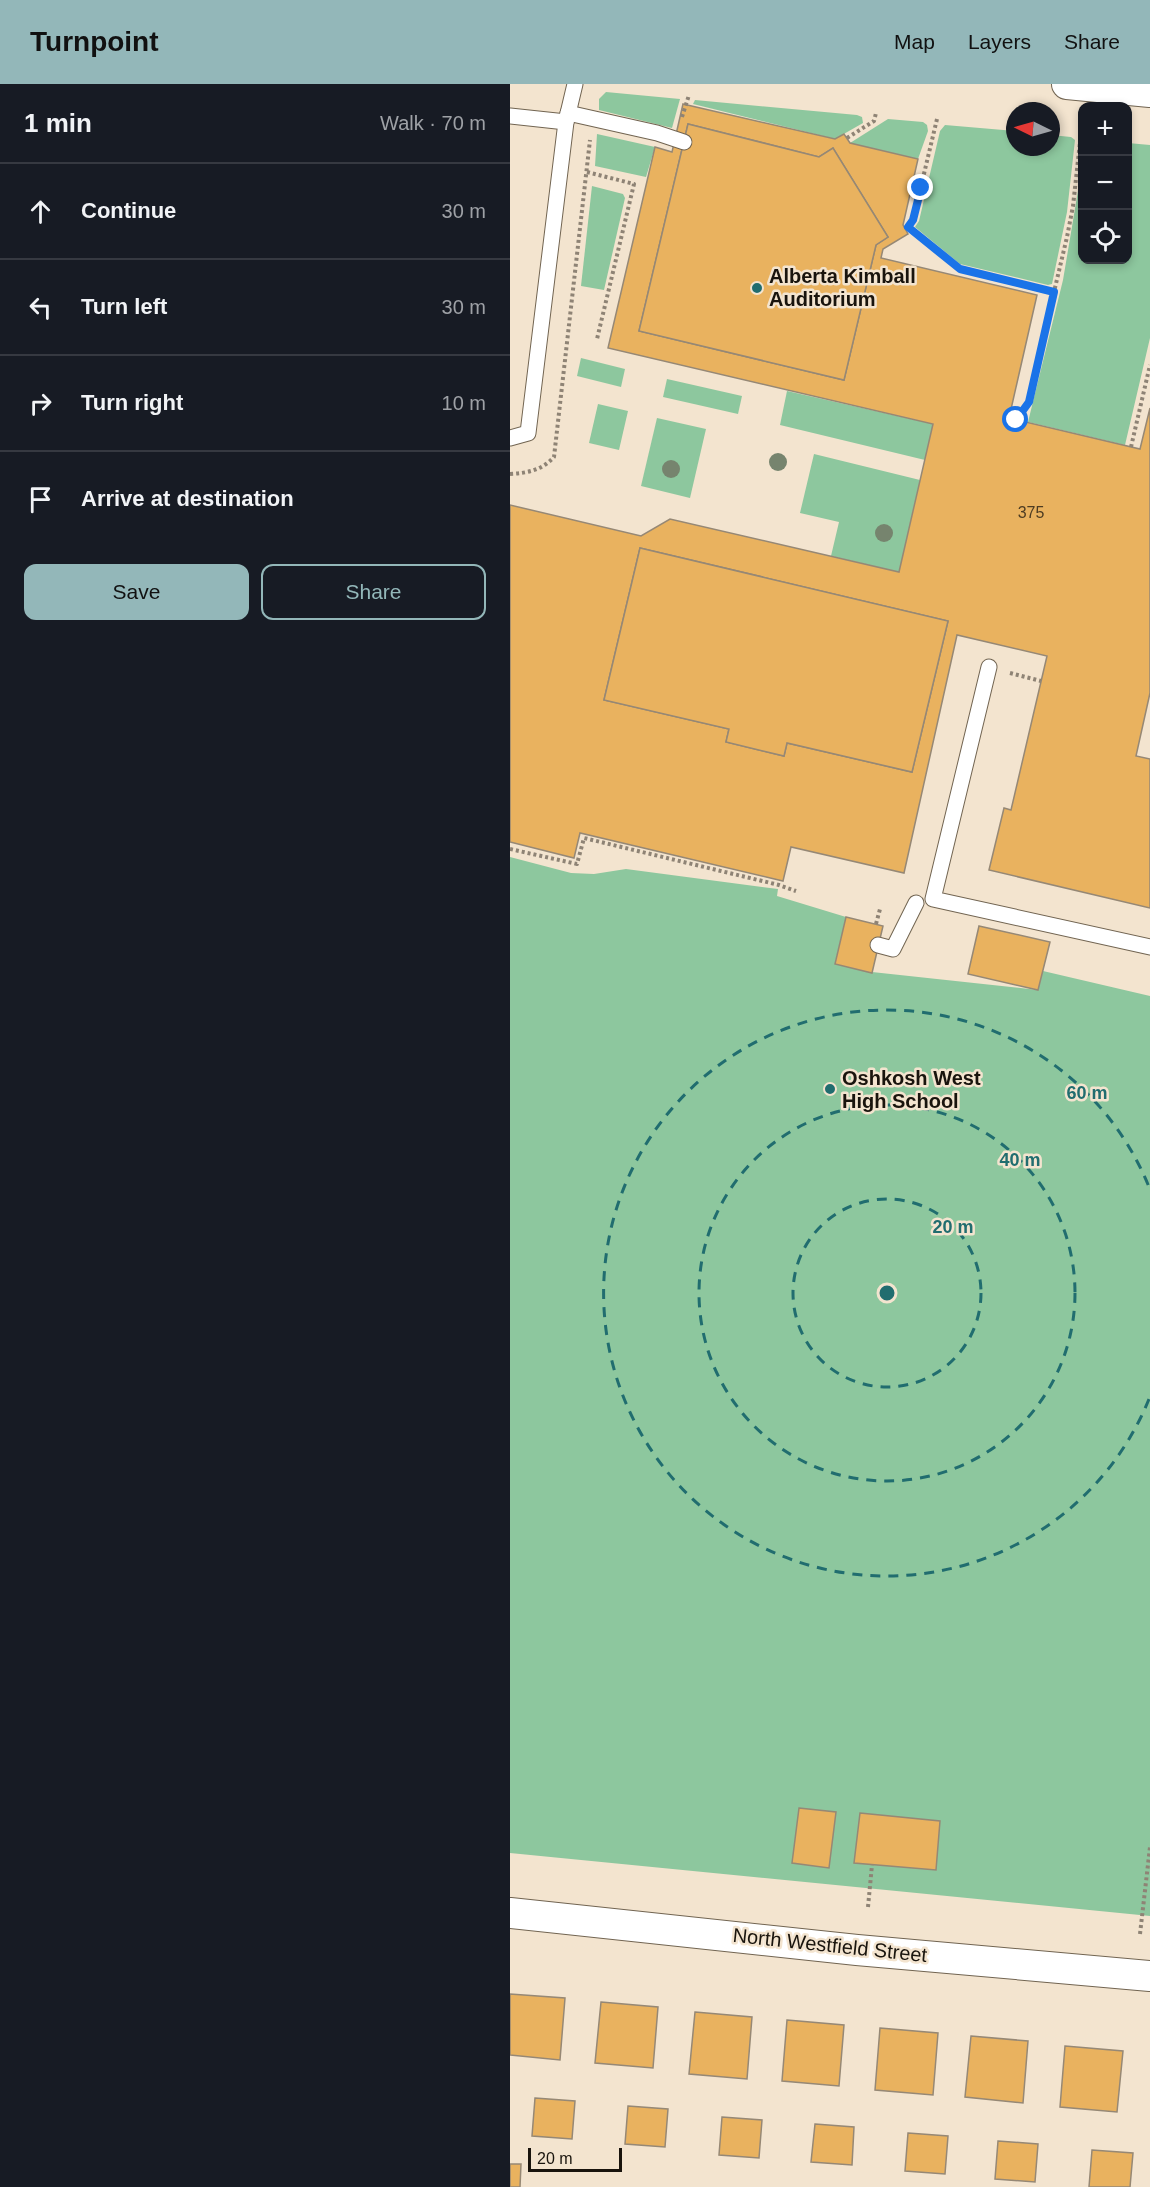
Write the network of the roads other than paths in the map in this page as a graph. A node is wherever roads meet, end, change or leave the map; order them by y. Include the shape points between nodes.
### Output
1 (575, 84) edge
2 (1067, 84) edge
3 (1150, 92) edge
4 (510, 116) edge
5 (567, 117) junction
6 (684, 142) dead end
7 (510, 438) edge
8 (990, 667) road end
9 (916, 903) dead end
10 (878, 945) dead end
11 (1150, 947) edge
12 (510, 1913) edge
13 (1150, 1976) edge

1 - 5 lane
2 - 3 street
4 - 5 lane
5 - 6 lane via 657,133
5 - 7 lane via 528,433
8 - 11 lane via 933,899
9 - 10 lane via 893,949
12 - 13 street, North Westfield Street

